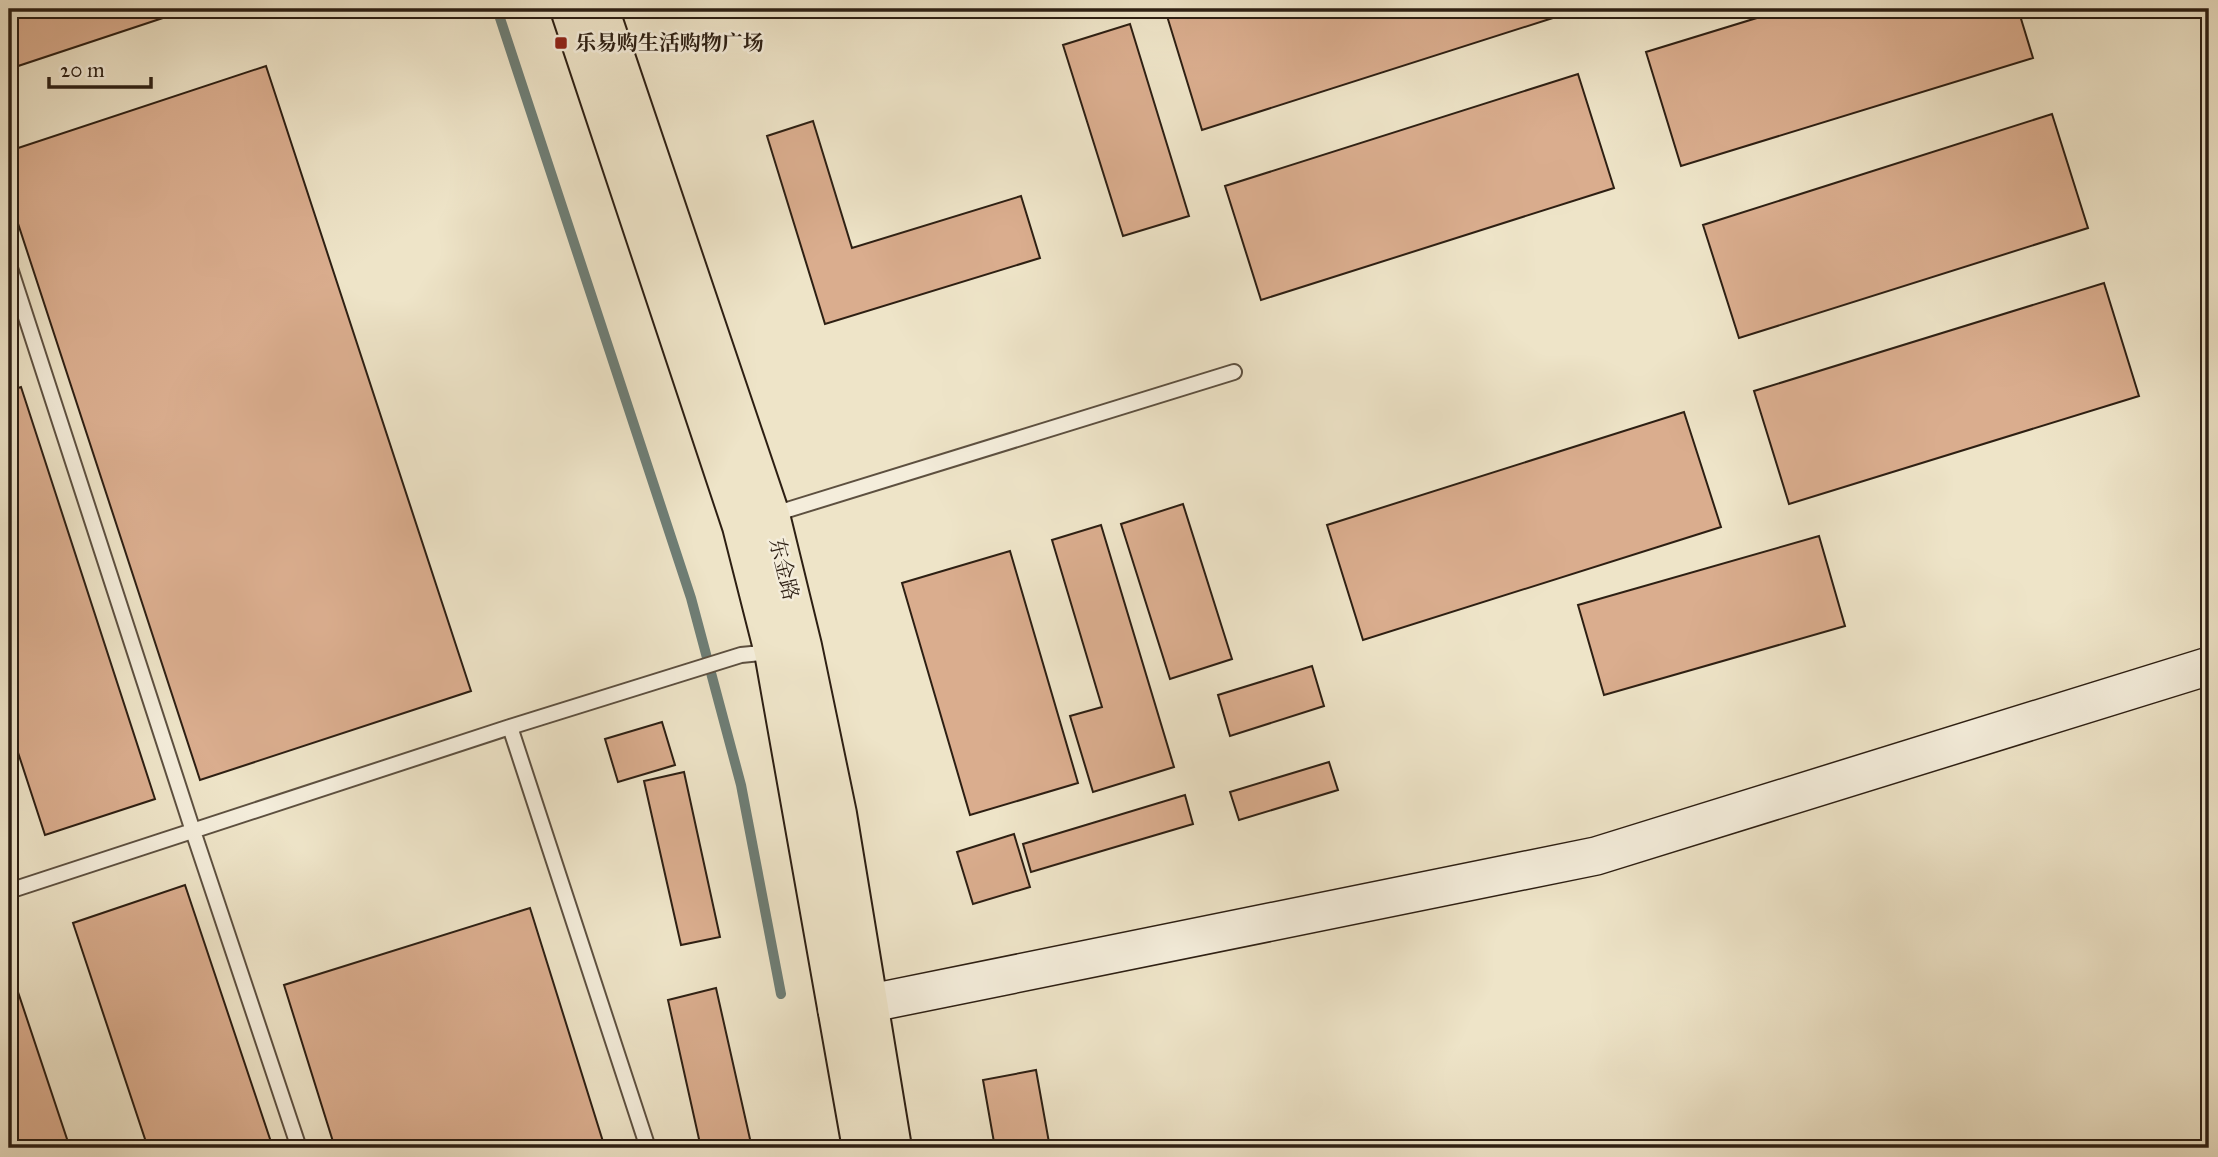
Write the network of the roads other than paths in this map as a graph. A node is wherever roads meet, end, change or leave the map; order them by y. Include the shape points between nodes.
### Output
1 (570, 9) edge
2 (599, 9) edge
3 (9, 265) edge
4 (1234, 372) dead end
5 (756, 521) junction
6 (772, 651) junction
7 (2209, 666) edge
8 (510, 727) junction
9 (193, 831) junction
10 (9, 891) edge
11 (853, 1008) junction
12 (299, 1148) edge
13 (648, 1148) edge
14 (862, 1148) edge
15 (891, 1148) edge

1 - 5 main road, 东金路
2 - 5 main road, 东金路
3 - 9 lane
4 - 5 lane
5 - 6 main road, 东金路
6 - 8 lane via 675,675
6 - 11 main road, 东金路 via 837,814
7 - 11 main road via 1596,856
8 - 9 lane
8 - 13 lane
9 - 10 lane
9 - 12 lane
11 - 14 main road, 东金路
11 - 15 main road, 东金路

